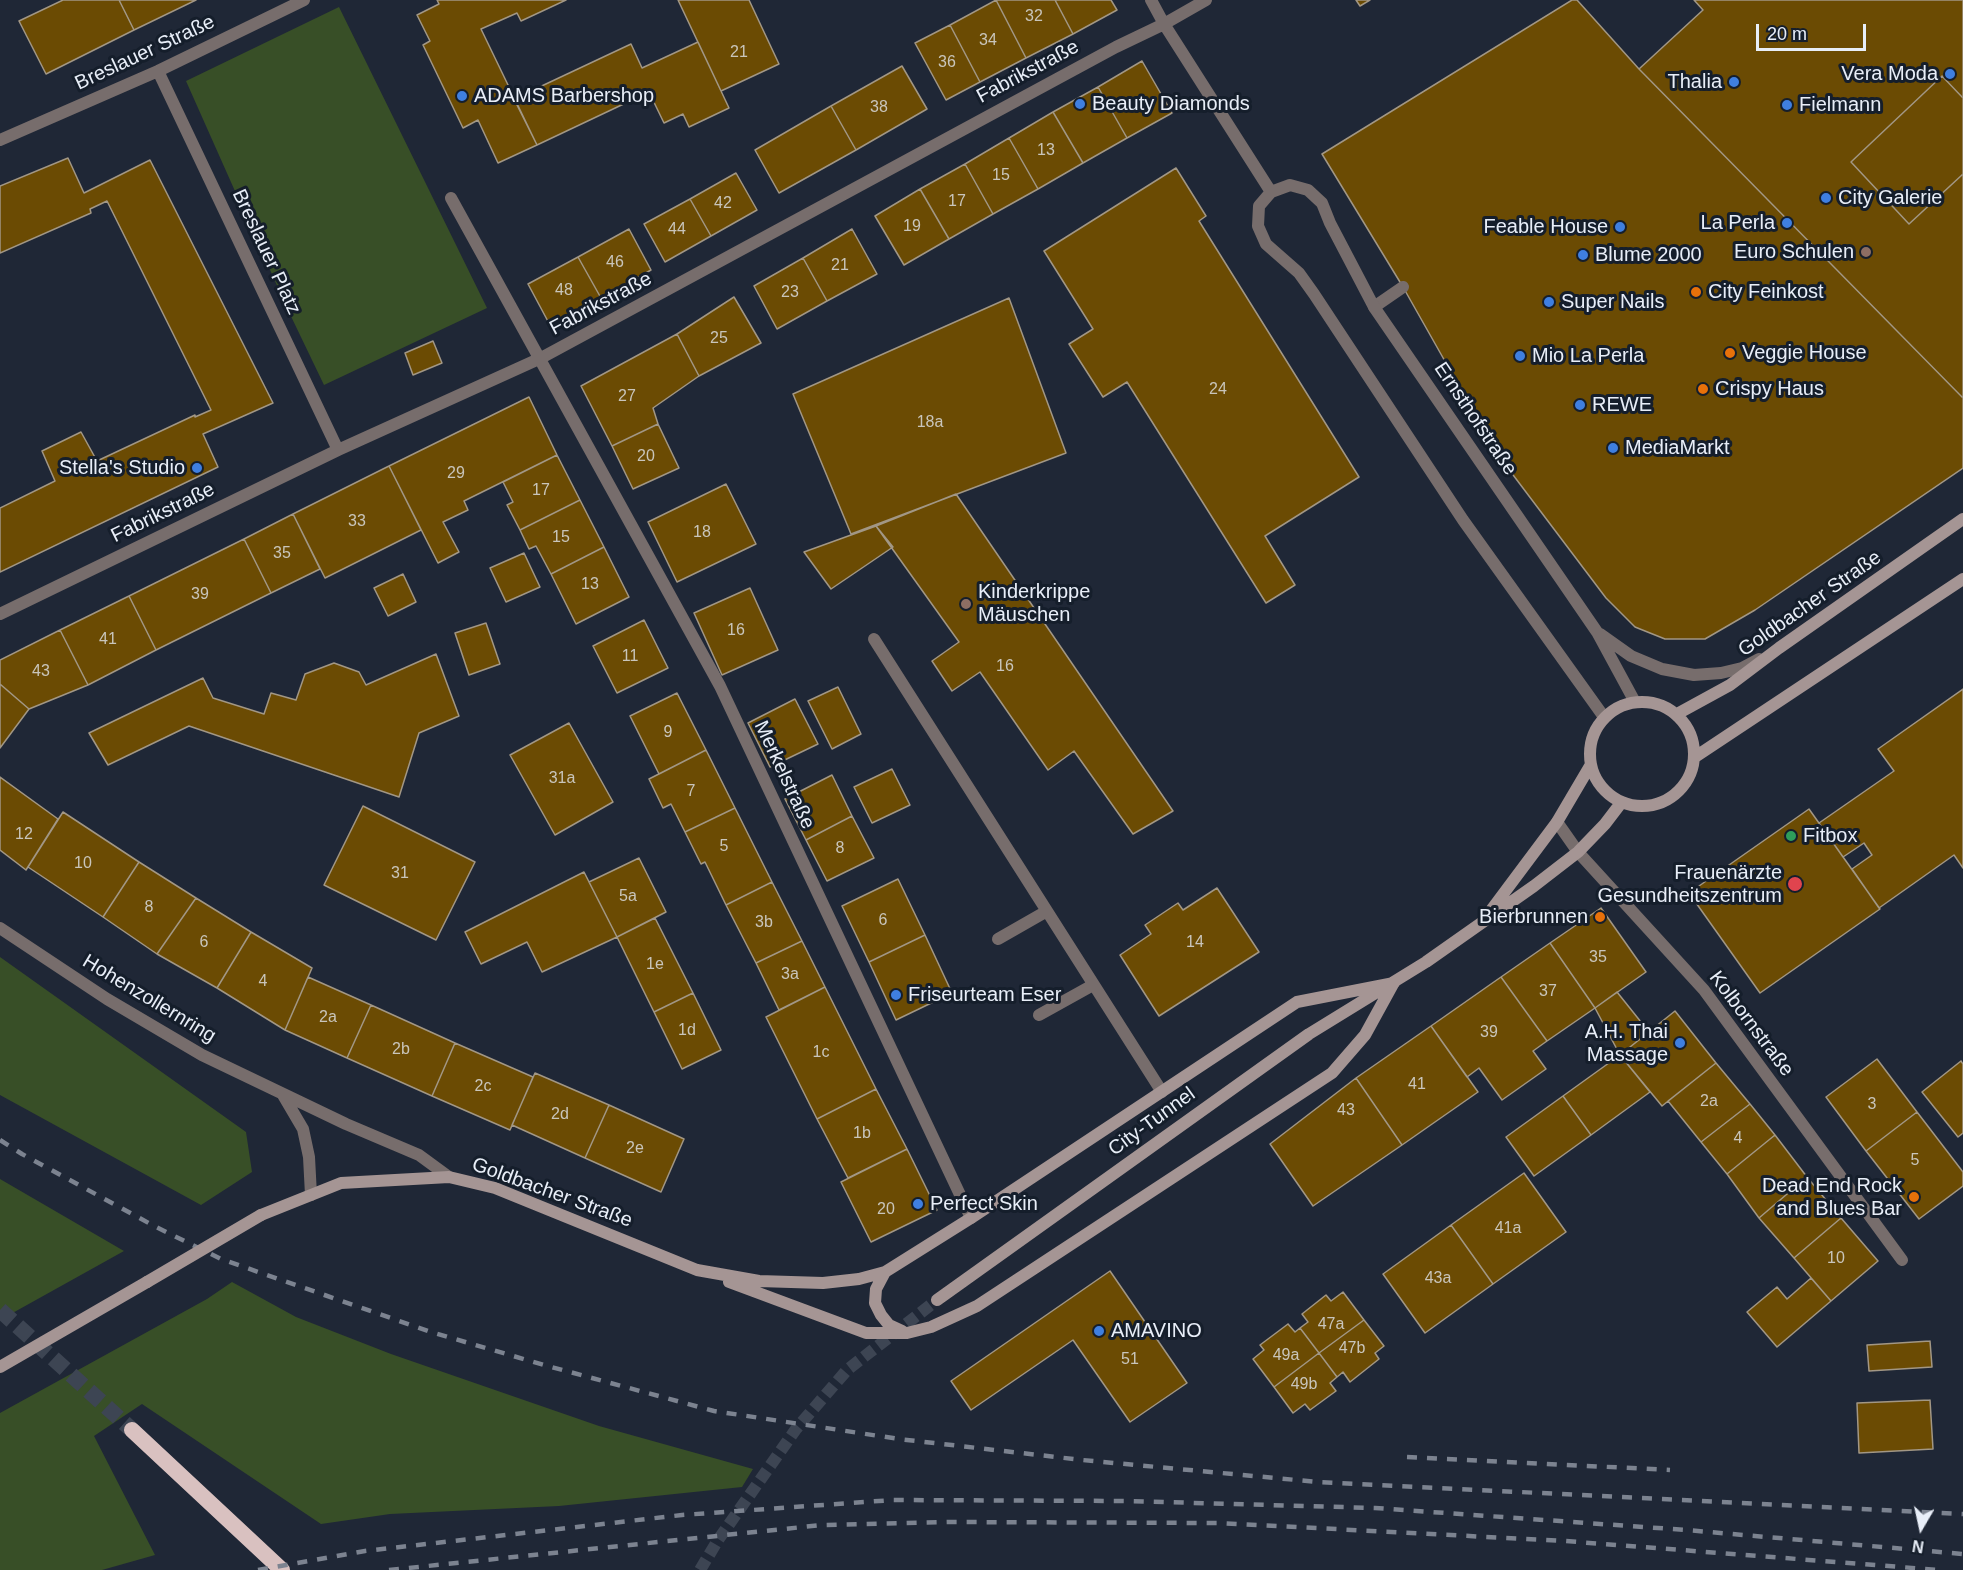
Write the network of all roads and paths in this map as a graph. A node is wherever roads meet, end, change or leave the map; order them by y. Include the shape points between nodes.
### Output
1 (304, 0) edge
2 (1151, 0) edge
3 (1206, 0) edge
4 (1164, 24) junction
5 (158, 70) junction
6 (0, 140) edge
7 (1271, 192) junction
8 (451, 198) dead end
9 (1403, 287) dead end
10 (1374, 307) junction
11 (541, 358) junction
12 (339, 450) junction
13 (1963, 519) edge
14 (1963, 579) edge
15 (0, 614) edge
16 (1597, 632) junction
17 (874, 639) dead end
18 (1779, 648) junction
19 (1635, 702) junction
20 (1677, 714) junction
21 (1604, 717) junction
22 (1695, 757) junction
23 (1590, 766) junction
24 (1621, 803) junction
25 (1557, 822) junction
26 (1578, 852) junction
27 (1047, 911) junction
28 (1482, 922) junction
29 (0, 928) edge
30 (998, 939) dead end
31 (1394, 983) junction
32 (1094, 985) junction
33 (1040, 1015) dead end
34 (1161, 1092) junction
35 (283, 1095) junction
36 (449, 1177) junction
37 (310, 1196) junction
38 (971, 1218) junction
39 (1902, 1260) dead end
40 (697, 1270) junction
41 (885, 1272) junction
42 (937, 1300) tunnel mouth
43 (907, 1333) junction
44 (0, 1368) edge
45 (132, 1430) tunnel mouth
46 (282, 1570) edge

1 - 5 street, Breslauer Straße
2 - 4 street
3 - 4 street, Fabrikstraße
4 - 7 street
4 - 11 street, Fabrikstraße
5 - 6 street, Breslauer Straße
5 - 12 street, Breslauer Platz
7 - 10 street, Ernsthofstraße via 1290,184 1308,190 1322,203
7 - 21 street via 1258,206 1258,226 1266,244 1299,273 1462,520
8 - 11 street
9 - 10 street
10 - 16 street, Ernsthofstraße
11 - 12 street, Fabrikstraße
11 - 38 street, Merkelstraße via 720,686
12 - 15 street, Fabrikstraße
13 - 18 main road, Goldbacher Straße
14 - 22 main road
16 - 18 street via 1631,656 1662,669 1694,675 1742,668
16 - 19 street, Ernsthofstraße
17 - 27 street
18 - 20 main road, Goldbacher Straße via 1730,685
19 - 20 main road via 1657,704
19 - 21 main road
20 - 22 main road via 1687,727
21 - 23 main road via 1591,740
22 - 24 main road via 1683,788 1670,799 1654,806
23 - 24 main road via 1601,788
23 - 25 main road
24 - 26 main road
25 - 26 street, Kolbornstraße
25 - 28 main road
26 - 28 main road
26 - 39 street, Kolbornstraße via 1704,990
27 - 30 street
27 - 32 street
28 - 31 main road
29 - 35 street, Hohenzollernring via 107,999 202,1055
31 - 34 main road, Goldbacher Straße via 1297,1002
31 - 42 main road, City-Tunnel via 1309,1034
31 - 43 main road via 1365,1035 1332,1073 977,1306 931,1327
32 - 33 street
32 - 34 street
34 - 38 main road, Goldbacher Straße
35 - 36 street, Hohenzollernring via 419,1155
35 - 37 street via 303,1129 309,1157
36 - 37 main road, Goldbacher Straße via 341,1183
36 - 40 main road, Goldbacher Straße via 495,1188
37 - 44 main road, Goldbacher Straße, bridge via 261,1215
38 - 41 main road, Goldbacher Straße
40 - 41 main road, Goldbacher Straße via 759,1281 823,1283
40 - 43 main road via 866,1333
41 - 43 main road via 876,1289 875,1303 889,1325
45 - 46 highway

